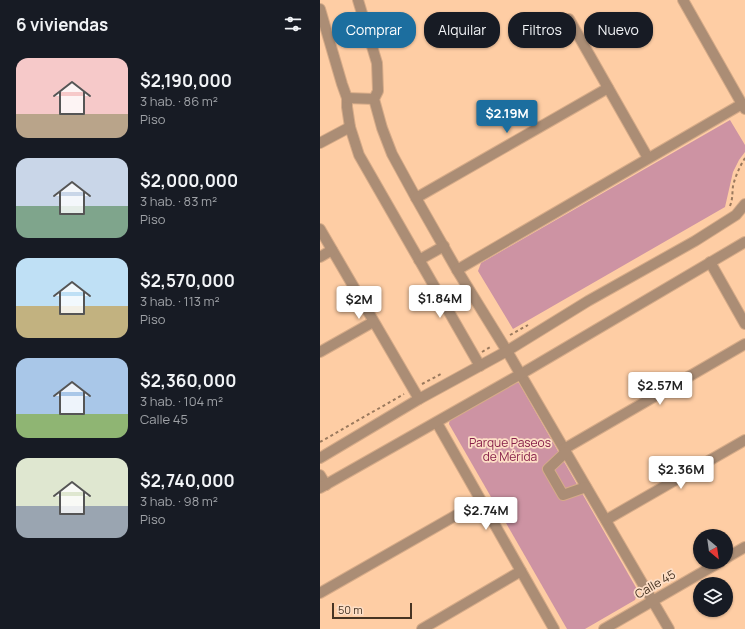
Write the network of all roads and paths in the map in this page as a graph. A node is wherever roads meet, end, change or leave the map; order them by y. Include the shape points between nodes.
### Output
1 (358, 0) edge
2 (683, 0) edge
3 (320, 9) edge
4 (576, 31) edge
5 (608, 88) junction
6 (347, 98) junction
7 (374, 99) junction
8 (744, 106) edge
9 (350, 127) junction
10 (320, 143) edge
11 (648, 158) junction
12 (745, 158) edge
13 (416, 198) junction
14 (745, 204) edge
15 (728, 208) dead end
16 (320, 229) edge
17 (745, 242) edge
18 (444, 246) junction
19 (332, 250) junction
20 (320, 257) edge
21 (419, 260) junction
22 (710, 262) junction
23 (457, 270) junction
24 (373, 322) junction
25 (745, 324) edge
26 (528, 325) dead end
27 (501, 340) junction
28 (745, 344) edge
29 (507, 351) junction
30 (320, 352) edge
31 (474, 356) junction
32 (480, 366) junction
33 (447, 371) dead end
34 (521, 374) junction
35 (413, 389) junction
36 (419, 399) junction
37 (437, 423) junction
38 (745, 440) edge
39 (320, 442) edge
40 (565, 450) junction
41 (320, 458) edge
42 (320, 474) edge
43 (323, 486) edge
44 (586, 487) junction
45 (481, 501) junction
46 (606, 520) junction
47 (745, 547) edge
48 (733, 554) edge
49 (708, 569) edge
50 (521, 571) junction
51 (320, 593) edge
52 (652, 601) junction
53 (422, 629) edge
54 (554, 629) edge
55 (604, 629) edge
56 (669, 629) edge

1 - 7 street via 377,63 378,91
2 - 8 street
3 - 6 street
4 - 5 street
5 - 11 street
5 - 13 street
6 - 7 street
6 - 9 street
7 - 13 street via 392,154
8 - 11 street
9 - 10 street
9 - 21 street via 359,155
11 - 23 street
12 - 15 path via 740,166 733,187 733,198
13 - 18 street
14 - 29 street via 736,215 723,224 588,301
16 - 19 street
17 - 22 street
18 - 21 street
18 - 23 street
19 - 20 street
19 - 24 street
21 - 31 street
22 - 25 street
22 - 34 street
23 - 27 street
24 - 30 street
24 - 35 street
26 - 27 path
27 - 29 street
27 - 31 path
28 - 40 street
29 - 32 street
29 - 34 street
31 - 32 street
32 - 36 street
33 - 35 path
34 - 37 street
34 - 40 street
35 - 36 street
35 - 39 path
36 - 41 street
37 - 43 street
37 - 45 street
38 - 46 street
40 - 44 street
40 - 44 street via 548,469 563,495
42 - 43 street
44 - 46 street
45 - 50 street
45 - 51 street
46 - 52 street
47 - 48 street
49 - 52 street, Calle 45
50 - 53 street
50 - 54 street
52 - 55 street, Calle 45
52 - 56 street

